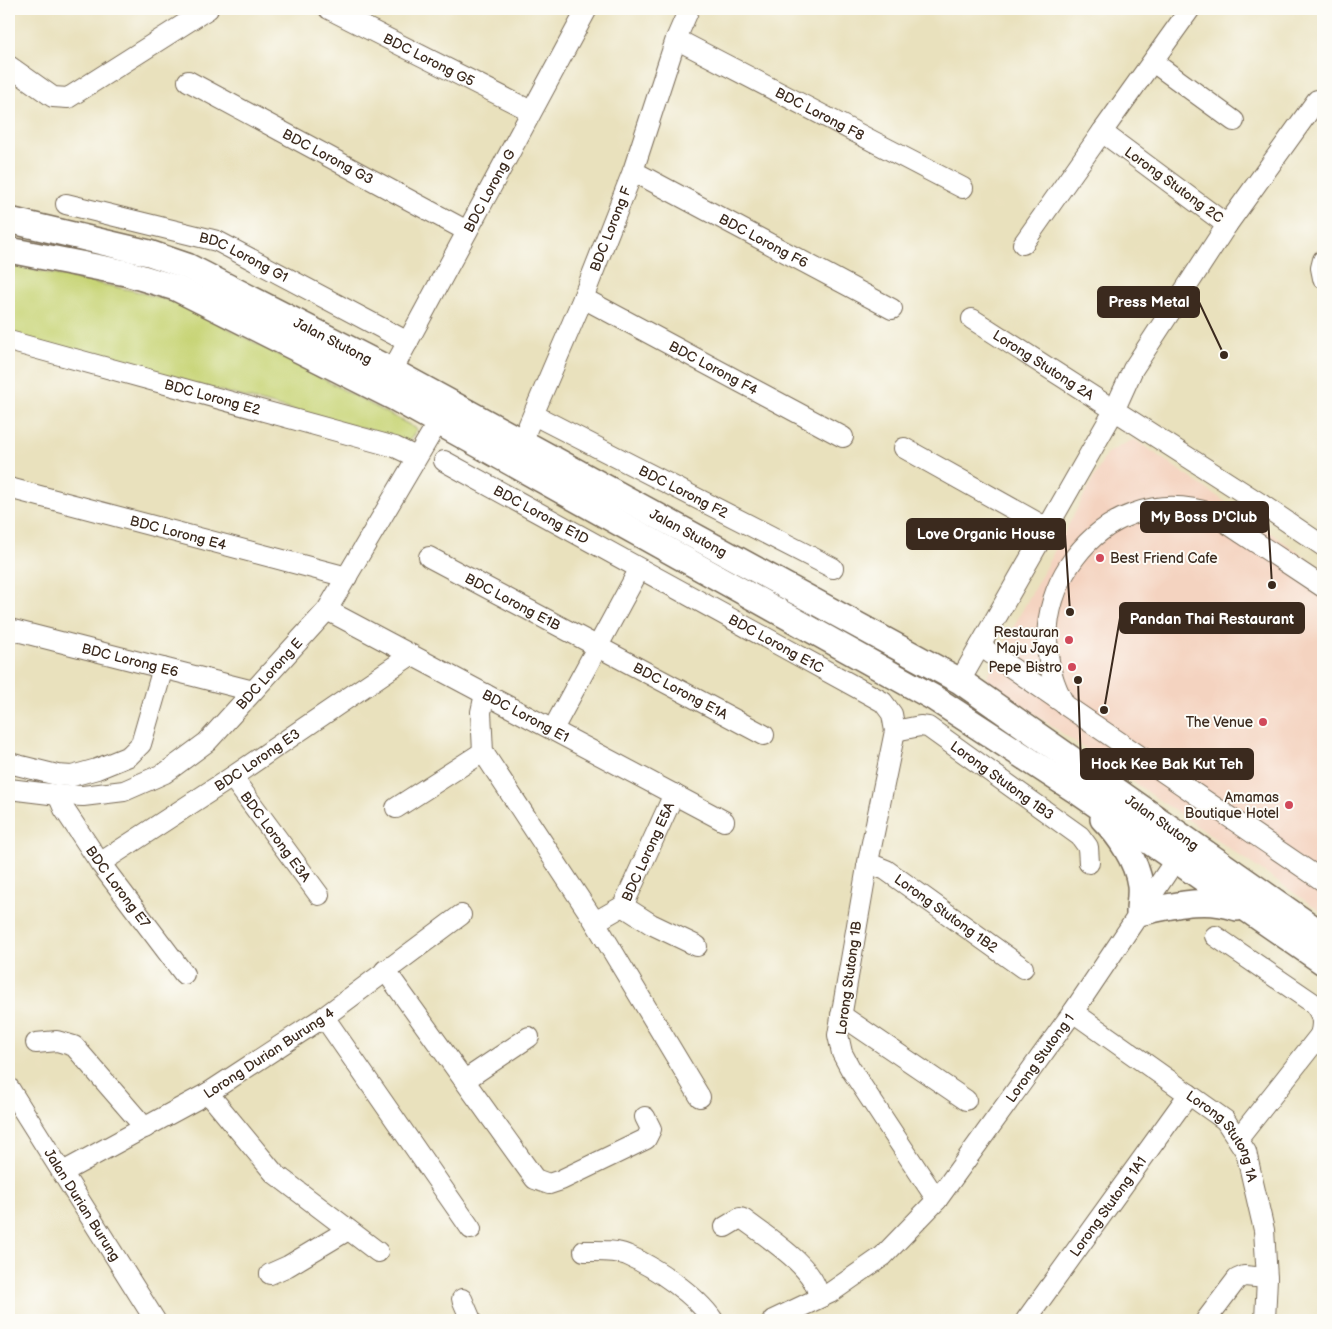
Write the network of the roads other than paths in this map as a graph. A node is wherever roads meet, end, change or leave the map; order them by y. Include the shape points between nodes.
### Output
1 (208, 9) edge
2 (328, 9) edge
3 (587, 9) edge
4 (689, 9) edge
5 (1190, 9) edge
6 (676, 39) junction
7 (1152, 62) junction
8 (9, 66) edge
9 (188, 81) dead end
10 (1317, 100) dead end
11 (531, 112) junction
12 (1234, 122) dead end
13 (1102, 132) junction
14 (633, 171) junction
15 (963, 188) dead end
16 (66, 204) dead end
17 (9, 220) edge
18 (1227, 225) junction
19 (467, 230) junction
20 (1023, 244) dead end
21 (9, 250) edge
22 (1323, 260) edge
23 (1323, 278) edge
24 (583, 298) junction
25 (892, 309) dead end
26 (972, 319) dead end
27 (9, 340) edge
28 (408, 342) junction
29 (392, 371) junction
30 (395, 398) junction
31 (1114, 411) junction
32 (534, 416) junction
33 (438, 422) junction
34 (843, 437) dead end
35 (521, 443) junction
36 (904, 448) dead end
37 (416, 457) junction
38 (444, 461) dead end
39 (9, 488) edge
40 (1261, 504) junction
41 (1046, 528) junction
42 (1242, 533) junction
43 (1323, 546) edge
44 (430, 557) dead end
45 (833, 568) dead end
46 (639, 570) junction
47 (347, 578) junction
48 (1323, 588) edge
49 (327, 610) junction
50 (9, 628) edge
51 (980, 646) junction
52 (597, 647) junction
53 (411, 655) junction
54 (163, 668) junction
55 (960, 681) junction
56 (253, 691) junction
57 (485, 694) junction
58 (1065, 705) junction
59 (553, 729) junction
60 (895, 731) junction
61 (764, 735) dead end
62 (1042, 739) junction
63 (483, 752) junction
64 (9, 763) edge
65 (232, 777) junction
66 (9, 789) edge
67 (1078, 792) junction
68 (674, 794) junction
69 (58, 795) junction
70 (396, 808) dead end
71 (724, 820) dead end
72 (1173, 860) junction
73 (100, 863) junction
74 (1089, 864) dead end
75 (867, 867) junction
76 (1323, 881) edge
77 (319, 895) dead end
78 (623, 906) junction
79 (1139, 913) junction
80 (1256, 915) junction
81 (461, 916) dead end
82 (595, 922) junction
83 (1323, 935) edge
84 (1215, 936) dead end
85 (697, 946) dead end
86 (1323, 962) edge
87 (1023, 968) dead end
88 (385, 970) junction
89 (184, 974) dead end
90 (1073, 1012) junction
91 (841, 1015) junction
92 (324, 1017) junction
93 (1322, 1035) edge
94 (529, 1036) dead end
95 (36, 1043) dead end
96 (465, 1080) junction
97 (9, 1088) edge
98 (208, 1094) junction
99 (1189, 1094) junction
100 (700, 1097) dead end
101 (966, 1100) dead end
102 (645, 1117) dead end
103 (145, 1128) junction
104 (1238, 1139) junction
105 (63, 1172) junction
106 (937, 1200) junction
107 (725, 1227) dead end
108 (471, 1229) dead end
109 (348, 1230) junction
110 (584, 1251) dead end
111 (378, 1252) dead end
112 (270, 1274) dead end
113 (1267, 1278) junction
114 (818, 1298) junction
115 (462, 1299) dead end
116 (155, 1320) edge
117 (471, 1320) edge
118 (713, 1320) edge
119 (773, 1320) edge
120 (1026, 1320) edge
121 (1206, 1320) edge
122 (1266, 1320) edge

1 - 8 street via 68,98 53,97
2 - 11 street, BDC Lorong G5
3 - 11 street, BDC Lorong G
4 - 6 street, BDC Lorong F
5 - 7 street
6 - 14 street, BDC Lorong F
6 - 15 street, BDC Lorong F8
7 - 12 street
7 - 13 street
9 - 19 street, BDC Lorong G3
10 - 18 street
11 - 19 street, BDC Lorong G
13 - 18 street, Lorong Stutong 2C
13 - 20 street
14 - 24 street, BDC Lorong F
14 - 25 street, BDC Lorong F6
16 - 28 street, BDC Lorong G1 via 217,242
17 - 29 main road, Jalan Stutong via 187,266
18 - 31 street, Lorong Stutong 2C via 1133,369
19 - 28 street, BDC Lorong G
21 - 30 main road, Jalan Stutong via 126,272 176,288
22 - 23 street
24 - 32 street, BDC Lorong F
24 - 34 street, BDC Lorong F4
26 - 31 street, Lorong Stutong 2A
27 - 37 street, BDC Lorong E2 via 395,447
28 - 29 street, BDC Lorong G
29 - 30 main road via 390,387
29 - 35 main road, Jalan Stutong
30 - 33 main road, Jalan Stutong
31 - 40 street, Lorong Stutong 2A
31 - 41 street, Lorong Stutong 2C
32 - 35 street, BDC Lorong F
32 - 45 street, BDC Lorong F2
33 - 37 street, BDC Lorong E
33 - 67 main road, Jalan Stutong via 934,698
35 - 55 main road, Jalan Stutong
36 - 41 street
37 - 47 street, BDC Lorong E
38 - 46 street, BDC Lorong E1D
39 - 47 street, BDC Lorong E4
40 - 42 street
40 - 43 street, Lorong Stutong 2A
41 - 51 street, Lorong Stutong 2C
42 - 48 street
42 - 58 street via 1200,509 1161,506 1120,518 1079,552 1063,574 1054,596 1047,643 1056,689
44 - 52 street, BDC Lorong E1B
46 - 52 street
46 - 60 street, BDC Lorong E1C via 883,702 892,714
47 - 49 street, BDC Lorong E
49 - 53 street, BDC Lorong E1
49 - 56 street, BDC Lorong E
50 - 54 street, BDC Lorong E6
51 - 55 street, Lorong Stutong 2C
51 - 58 street
52 - 59 street
52 - 61 street, BDC Lorong E1A
53 - 57 street, BDC Lorong E1
53 - 65 street, BDC Lorong E3
54 - 56 street, BDC Lorong E6
54 - 64 street via 141,744 129,756 72,776 57,776
55 - 62 main road, Jalan Stutong
56 - 69 street, BDC Lorong E via 207,742 165,773 124,791 83,796
57 - 59 street, BDC Lorong E1
57 - 63 street via 481,712
58 - 76 street
59 - 68 street, BDC Lorong E1
60 - 74 street, Lorong Stutong 1B3 via 928,727 1080,836 1088,848
60 - 75 street, Lorong Stutong 1B
62 - 72 main road via 1059,758 1078,772 1169,832
62 - 83 main road, Jalan Stutong
63 - 70 street
63 - 82 street
65 - 73 street, BDC Lorong E3
65 - 77 street, BDC Lorong E3A
66 - 69 street, BDC Lorong E
67 - 72 main road, Jalan Stutong
67 - 79 main road via 1113,829 1131,859 1140,884
68 - 71 street, BDC Lorong E1
68 - 78 street, BDC Lorong E5A
69 - 73 street, BDC Lorong E7
72 - 79 street, Lorong Stutong 1
72 - 80 main road, Jalan Stutong
73 - 89 street, BDC Lorong E7
75 - 87 street, Lorong Stutong 1B2 via 886,870
75 - 91 street, Lorong Stutong 1B
78 - 82 street, BDC Lorong E5A
78 - 85 street via 650,924
79 - 80 main road via 1203,902 1226,904
79 - 90 street, Lorong Stutong 1
80 - 86 main road, Jalan Stutong
81 - 88 street, Lorong Durian Burung 4
82 - 100 street
84 - 93 street via 1313,1004 1322,1019
88 - 92 street, Lorong Durian Burung 4
88 - 96 street
90 - 99 street, Lorong Stutong 1A
90 - 106 street, Lorong Stutong 1
91 - 101 street
91 - 106 street, Lorong Stutong 1B via 838,1035 842,1053
92 - 98 street, Lorong Durian Burung 4
92 - 108 street
93 - 104 street
94 - 96 street
95 - 103 street via 56,1041 74,1046
96 - 102 street via 535,1179 549,1184 646,1139 651,1129
97 - 105 street, Jalan Durian Burung
98 - 103 street, Lorong Durian Burung 4
98 - 109 street via 274,1173
99 - 104 street, Lorong Stutong 1A via 1225,1120
99 - 120 street, Lorong Stutong 1A1
103 - 105 street, Lorong Durian Burung 4
104 - 113 street, Lorong Stutong 1A via 1246,1152 1266,1240
105 - 116 street, Jalan Durian Burung
106 - 114 street, Lorong Stutong 1 via 883,1256
107 - 114 street via 743,1219 808,1272
109 - 111 street
109 - 112 street
110 - 118 street via 626,1255 676,1284 704,1307
113 - 121 street via 1244,1276 1237,1279
113 - 122 street, Lorong Stutong 1A
114 - 119 street, Lorong Stutong 1
115 - 117 street

